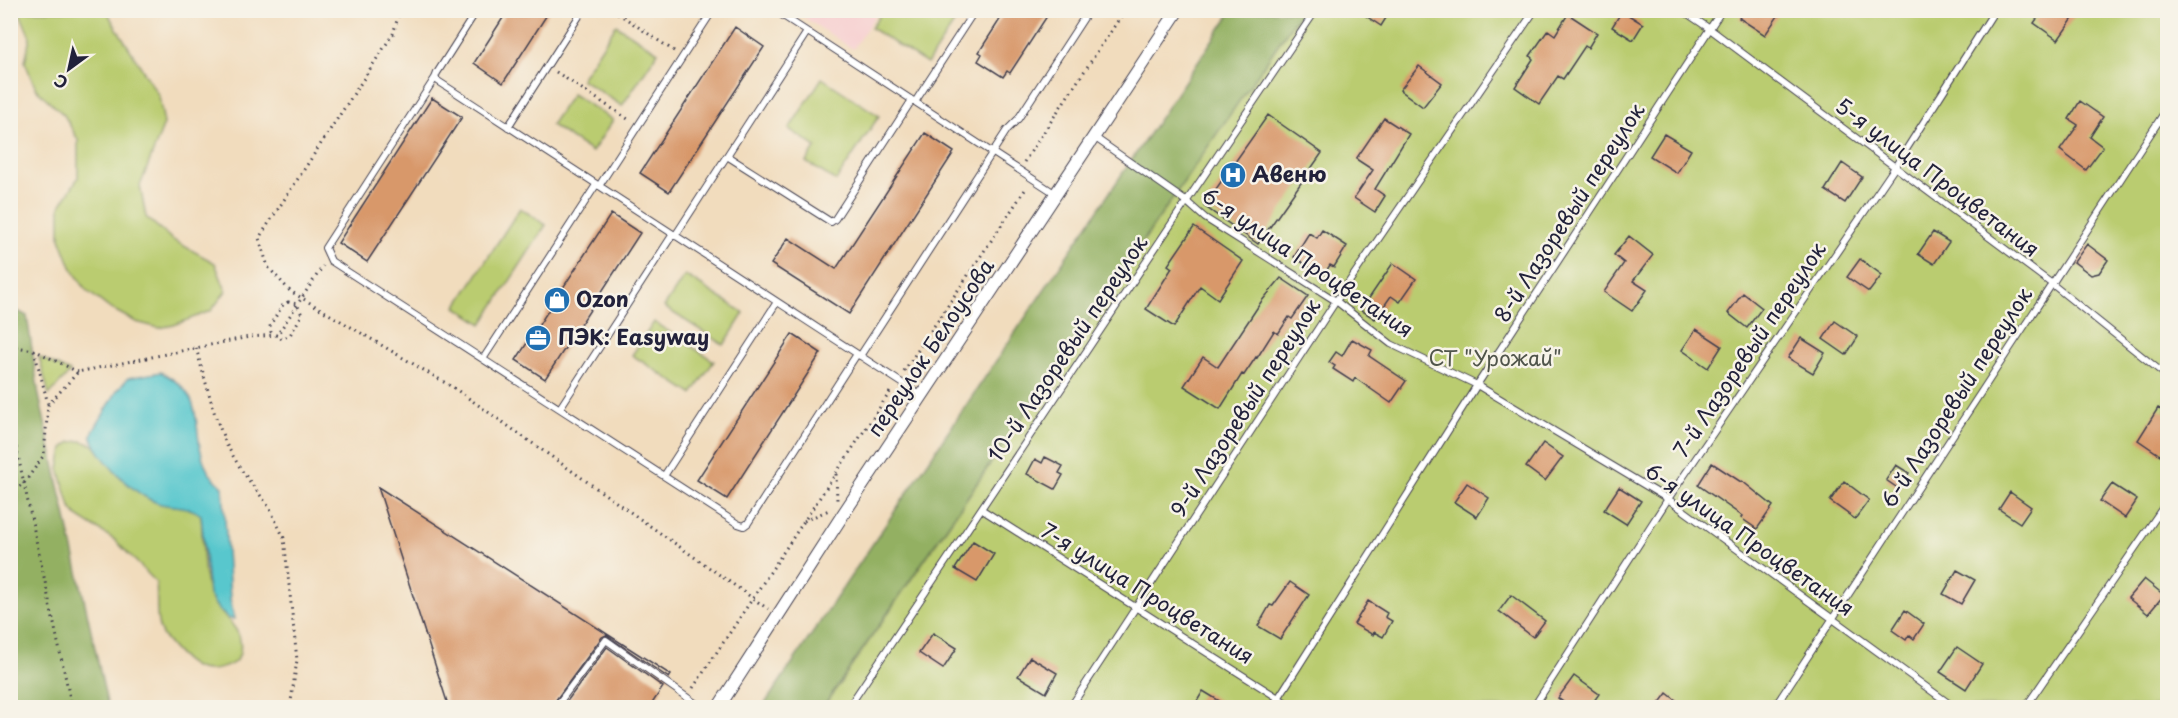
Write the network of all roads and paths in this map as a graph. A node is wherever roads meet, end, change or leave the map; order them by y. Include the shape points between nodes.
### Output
1 (400, 10) edge
2 (477, 10) edge
3 (583, 10) edge
4 (613, 10) edge
5 (713, 10) edge
6 (774, 10) edge
7 (975, 10) edge
8 (1089, 10) edge
9 (1125, 10) edge
10 (1178, 10) edge
11 (1316, 10) edge
12 (1534, 10) edge
13 (1682, 10) edge
14 (1722, 10) edge
15 (1995, 10) edge
16 (1710, 29) junction
17 (807, 32) junction
18 (683, 56) junction
19 (435, 78) junction
20 (564, 78) dead end
21 (914, 101) junction
22 (2168, 107) edge
23 (638, 126) junction
24 (508, 127) junction
25 (1094, 137) junction
26 (992, 152) junction
27 (727, 156) junction
28 (1895, 167) junction
29 (1020, 169) junction
30 (1034, 178) junction
31 (598, 185) junction
32 (1057, 194) junction
33 (1187, 202) junction
34 (674, 235) junction
35 (329, 256) junction
36 (2052, 284) junction
37 (302, 298) junction
38 (1336, 301) junction
39 (777, 302) junction
40 (297, 304) junction
41 (277, 335) junction
42 (10, 346) edge
43 (196, 348) junction
44 (34, 350) junction
45 (859, 355) junction
46 (483, 359) junction
47 (78, 372) junction
48 (2168, 377) edge
49 (897, 380) junction
50 (1477, 385) junction
51 (922, 397) junction
52 (48, 405) junction
53 (560, 408) junction
54 (10, 418) edge
55 (836, 472) junction
56 (664, 476) junction
57 (25, 482) junction
58 (10, 494) edge
59 (1668, 499) junction
60 (2168, 500) edge
61 (981, 509) junction
62 (803, 521) junction
63 (752, 598) junction
64 (1135, 607) junction
65 (778, 616) junction
66 (1831, 618) junction
67 (687, 697) junction
68 (1279, 697) junction
69 (72, 708) edge
70 (290, 708) edge
71 (555, 708) edge
72 (702, 708) edge
73 (718, 708) edge
74 (848, 708) edge
75 (1070, 708) edge
76 (1272, 708) edge
77 (1294, 708) edge
78 (1533, 708) edge
79 (1774, 708) edge
80 (1955, 708) edge
81 (2025, 708) edge

1 - 37 path via 393,34 259,238 268,267
2 - 19 lane
3 - 24 lane
4 - 18 path
5 - 18 lane
6 - 17 lane
7 - 21 lane
8 - 26 lane via 1018,120
9 - 29 path
10 - 25 street, переулок Белоусова
11 - 33 lane, 10-й Лазоревый переулок
12 - 38 lane, 9-й Лазоревый переулок
13 - 16 lane, 5-я улица Процветания
14 - 16 lane, 8-й Лазоревый переулок
15 - 28 lane, 7-й Лазоревый переулок
16 - 28 lane, 5-я улица Процветания
16 - 50 lane, 8-й Лазоревый переулок
17 - 21 lane
17 - 27 lane
18 - 23 lane
19 - 24 lane
19 - 35 lane via 332,236 325,248
20 - 23 path
21 - 26 lane
21 - 27 lane via 831,222
22 - 36 lane, 6-й Лазоревый переулок
23 - 31 lane
24 - 31 lane
25 - 32 street, переулок Белоусова
25 - 33 lane, 6-я улица Процветания
26 - 29 lane
26 - 45 lane
27 - 34 lane
28 - 36 lane, 5-я улица Процветания
28 - 59 lane, 7-й Лазоревый переулок
29 - 30 lane
30 - 32 lane
30 - 49 path
31 - 34 lane
31 - 46 lane
32 - 51 street, переулок Белоусова
33 - 38 lane, 6-я улица Процветания via 1205,218
33 - 61 lane, 10-й Лазоревый переулок
34 - 39 lane
34 - 53 lane
35 - 37 path
35 - 46 lane via 331,261
36 - 48 lane, 5-я улица Процветания
36 - 66 lane, 6-й Лазоревый переулок
37 - 40 path
37 - 63 path via 454,388
38 - 50 lane, 6-я улица Процветания via 1391,344
38 - 64 lane, 9-й Лазоревый переулок
39 - 45 lane
39 - 56 lane
40 - 41 path
40 - 41 path via 302,315 290,336 282,339
40 - 41 path via 288,302 270,325 271,332
41 - 43 path
42 - 44 path
43 - 47 path
43 - 70 path via 226,444 269,507 284,538 297,660
44 - 47 path
44 - 52 path
45 - 49 lane
45 - 56 lane via 744,526
46 - 53 lane
47 - 52 path
49 - 51 lane
49 - 55 path
50 - 59 lane, 6-я улица Процветания
50 - 68 lane, 8-й Лазоревый переулок
51 - 65 street, переулок Белоусова
52 - 57 path via 44,456
53 - 56 lane
54 - 57 path
55 - 62 path
55 - 62 path via 837,507
57 - 58 path
57 - 69 path
59 - 66 lane, 6-я улица Процветания
59 - 78 lane, 7-й Лазоревый переулок
60 - 81 lane
61 - 64 lane, 7-я улица Процветания
61 - 74 lane, 10-й Лазоревый переулок
62 - 63 path
63 - 65 path
63 - 67 path
64 - 68 lane, 7-я улица Процветания
64 - 75 lane, 9-й Лазоревый переулок
65 - 73 street, переулок Белоусова
66 - 79 lane, 6-й Лазоревый переулок
66 - 80 lane, 6-я улица Процветания
67 - 71 lane via 606,640
67 - 72 lane
68 - 76 lane, 8-й Лазоревый переулок
68 - 77 lane, 7-я улица Процветания

